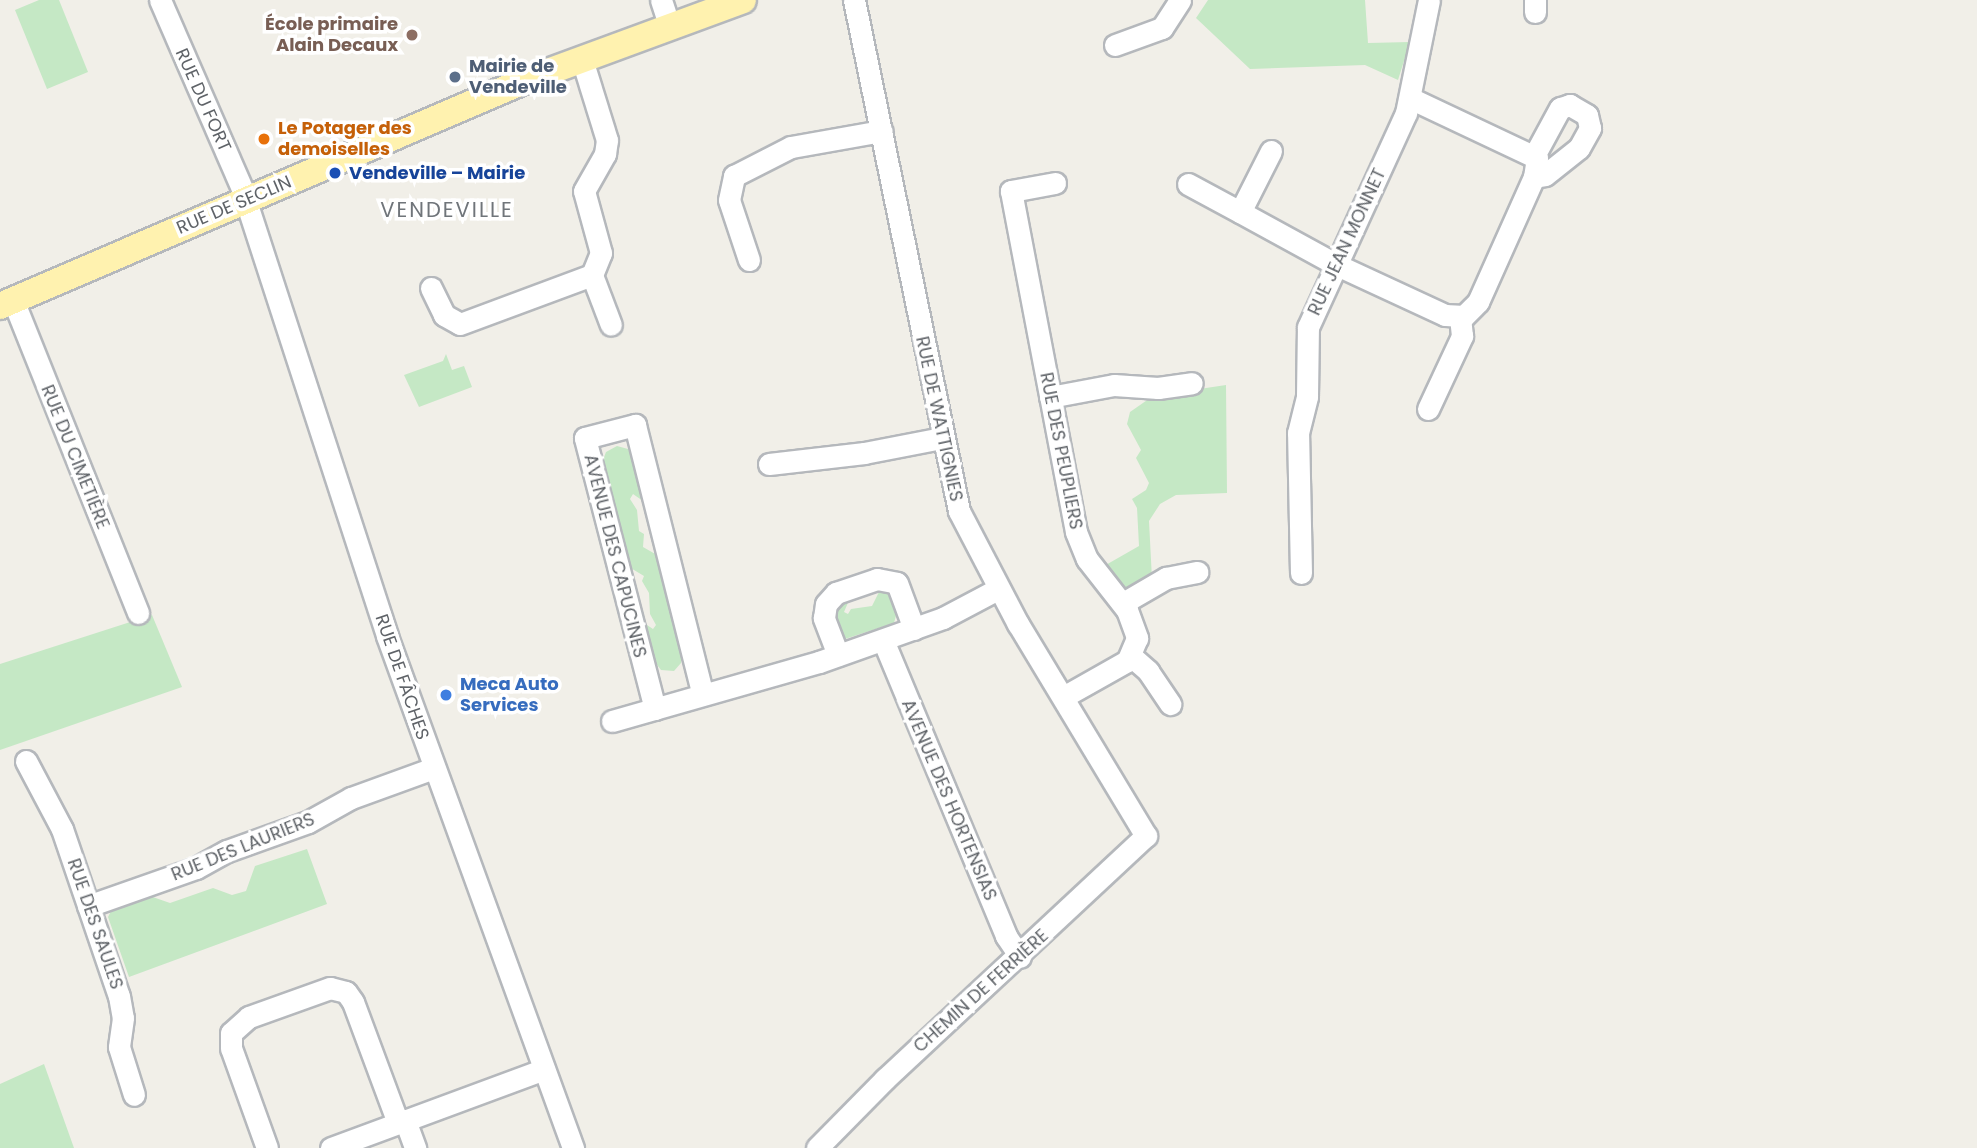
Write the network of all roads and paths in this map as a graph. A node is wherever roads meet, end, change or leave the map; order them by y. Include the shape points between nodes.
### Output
1 (160, 0) edge
2 (661, 0) edge
3 (743, 0) edge
4 (854, 0) edge
5 (1180, 0) edge
6 (1429, 0) edge
7 (670, 27) junction
8 (1115, 46) dead end
9 (582, 59) junction
10 (1410, 97) junction
11 (882, 131) junction
12 (1271, 151) dead end
13 (1535, 154) junction
14 (1534, 177) junction
15 (1055, 183) dead end
16 (1188, 184) dead end
17 (246, 200) junction
18 (1240, 212) junction
19 (749, 260) dead end
20 (1337, 265) junction
21 (592, 275) junction
22 (431, 288) dead end
23 (6, 303) edge
24 (1460, 317) junction
25 (611, 325) dead end
26 (1192, 383) dead end
27 (1051, 397) junction
28 (1427, 409) dead end
29 (942, 438) junction
30 (769, 464) dead end
31 (1197, 572) dead end
32 (1301, 573) dead end
33 (998, 589) junction
34 (1123, 603) junction
35 (138, 613) dead end
36 (914, 629) junction
37 (883, 640) junction
38 (838, 655) junction
39 (1131, 656) junction
40 (703, 695) junction
41 (1063, 698) junction
42 (1170, 704) dead end
43 (655, 709) junction
44 (612, 721) dead end
45 (26, 761) dead end
46 (434, 768) junction
47 (1146, 836) joint
48 (88, 906) junction
49 (1020, 957) junction
50 (544, 1069) junction
51 (134, 1095) dead end
52 (402, 1121) junction
53 (267, 1148) edge
54 (331, 1148) edge
55 (415, 1148) edge
56 (573, 1148) edge
57 (817, 1148) edge

1 - 17 street, RUE DU FORT
2 - 7 street
3 - 7 main road, RUE DE SECLIN
4 - 11 street, RUE DE WATTIGNIES
5 - 8 street via 1162,28
6 - 10 street, RUE JEAN MONNET
7 - 9 main road, RUE DE SECLIN
9 - 17 main road, RUE DE SECLIN
9 - 21 street via 607,140 605,154 584,191 601,253
10 - 13 street
10 - 20 street, RUE JEAN MONNET
11 - 19 street via 791,147 734,176 729,200
11 - 29 street, RUE DE WATTIGNIES
12 - 18 street
13 - 14 street
13 - 14 street via 1560,108 1570,105 1587,115 1590,128 1579,148
14 - 24 street via 1478,302
15 - 27 street, RUE DES PEUPLIERS via 1011,191
16 - 18 street
17 - 23 main road, RUE DE SECLIN
17 - 46 street, RUE DE FÂCHES
18 - 20 street
20 - 24 street via 1450,317
20 - 32 street, RUE JEAN MONNET via 1306,340 1307,396 1298,433
21 - 22 street via 460,324 444,315
21 - 25 street
23 - 35 street, RUE DU CIMETIÈRE
24 - 28 street via 1462,336
26 - 27 street via 1114,385
27 - 34 street, RUE DES PEUPLIERS via 1079,542 1093,568
29 - 30 street
29 - 33 street, RUE DE WATTIGNIES via 959,511
31 - 34 street via 1166,578
33 - 36 street
33 - 41 street, RUE DE WATTIGNIES
34 - 39 street, RUE DES PEUPLIERS via 1136,631
36 - 37 street
36 - 38 street via 897,583 877,579 836,593 824,608
37 - 38 street
37 - 49 street, AVENUE DES HORTENSIAS via 1006,936
38 - 40 street
39 - 41 street
39 - 42 street via 1149,671
40 - 43 street
40 - 43 street, AVENUE DES CAPUCINES via 635,425 585,438
41 - 47 street, RUE DE WATTIGNIES
43 - 44 street
45 - 48 street, RUE DES SAULES via 57,818
46 - 48 street, RUE DES LAURIERS via 195,868
46 - 50 street, RUE DE FÂCHES
47 - 49 street, CHEMIN DE FERRIÈRE
48 - 51 street, RUE DES SAULES via 121,1002 119,1047
49 - 57 street, CHEMIN DE FERRIÈRE via 889,1075
50 - 52 street
50 - 56 street, RUE DE FÂCHES
52 - 53 street via 353,1002 345,992 330,988 249,1017 231,1033 231,1048
52 - 54 street
52 - 55 street

